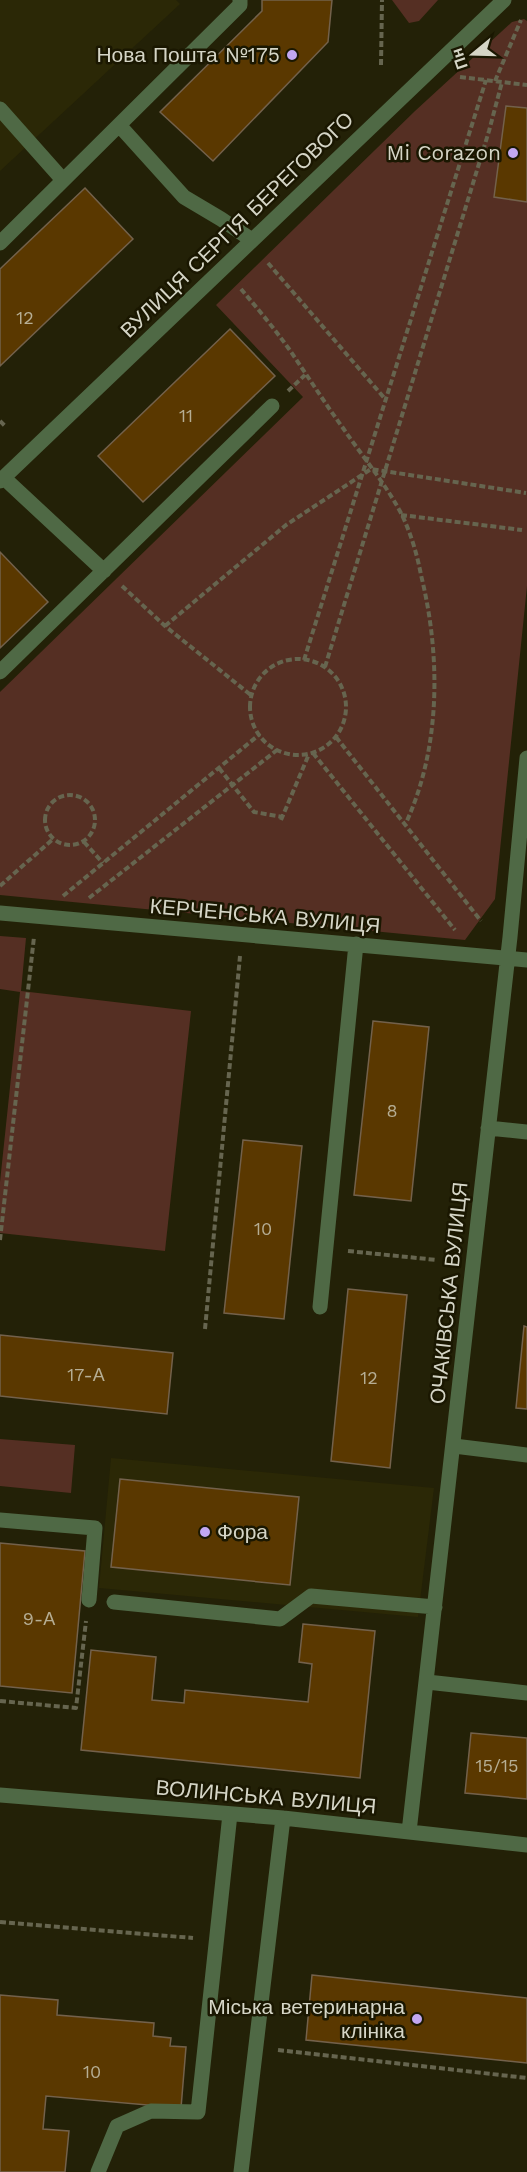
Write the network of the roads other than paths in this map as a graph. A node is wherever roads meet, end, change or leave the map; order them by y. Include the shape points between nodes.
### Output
1 (240, 0) edge
2 (504, 0) edge
3 (0, 109) edge
4 (119, 125) junction
5 (63, 180) junction
6 (252, 240) junction
7 (0, 243) edge
8 (272, 406) dead end
9 (2, 479) edge
10 (104, 571) junction
11 (0, 672) edge
12 (527, 758) edge
13 (0, 913) edge
14 (356, 944) junction
15 (508, 958) junction
16 (527, 960) edge
17 (488, 1128) junction
18 (527, 1132) edge
19 (320, 1307) dead end
20 (454, 1446) junction
21 (527, 1455) edge
22 (0, 1520) edge
23 (89, 1600) road end
24 (114, 1602) dead end
25 (435, 1607) junction
26 (427, 1682) junction
27 (527, 1693) edge
28 (0, 1795) edge
29 (230, 1814) junction
30 (283, 1818) junction
31 (409, 1832) junction
32 (527, 1845) edge
33 (98, 2172) edge
34 (241, 2172) edge

1 - 4 street via 240,5
2 - 6 street, ВУЛИЦЯ СЕРГІЯ БЕРЕГОВОГО
3 - 5 street
4 - 5 street
4 - 6 street via 184,197
5 - 7 street
6 - 9 street, ВУЛИЦЯ СЕРГІЯ БЕРЕГОВОГО
8 - 10 street
9 - 10 street
10 - 11 street
12 - 15 street, ОЧАКІВСЬКА ВУЛИЦЯ
13 - 14 street, КЕРЧЕНСЬКА ВУЛИЦЯ
14 - 15 street, КЕРЧЕНСЬКА ВУЛИЦЯ
14 - 19 street
15 - 16 street, КЕРЧЕНСЬКА ВУЛИЦЯ
15 - 17 street, ОЧАКІВСЬКА ВУЛИЦЯ
17 - 18 street
17 - 20 street, ОЧАКІВСЬКА ВУЛИЦЯ
20 - 21 street
20 - 25 street, ОЧАКІВСЬКА ВУЛИЦЯ
22 - 23 street via 95,1528
24 - 25 street via 280,1619 311,1596
25 - 26 street, ОЧАКІВСЬКА ВУЛИЦЯ
26 - 27 street
26 - 31 street, ОЧАКІВСЬКА ВУЛИЦЯ
28 - 29 street, ВОЛИНСЬКА ВУЛИЦЯ
29 - 30 street, ВОЛИНСЬКА ВУЛИЦЯ
29 - 33 street via 198,2112 151,2111 117,2126
30 - 31 street, ВОЛИНСЬКА ВУЛИЦЯ
30 - 34 street
31 - 32 street, ВОЛИНСЬКА ВУЛИЦЯ

